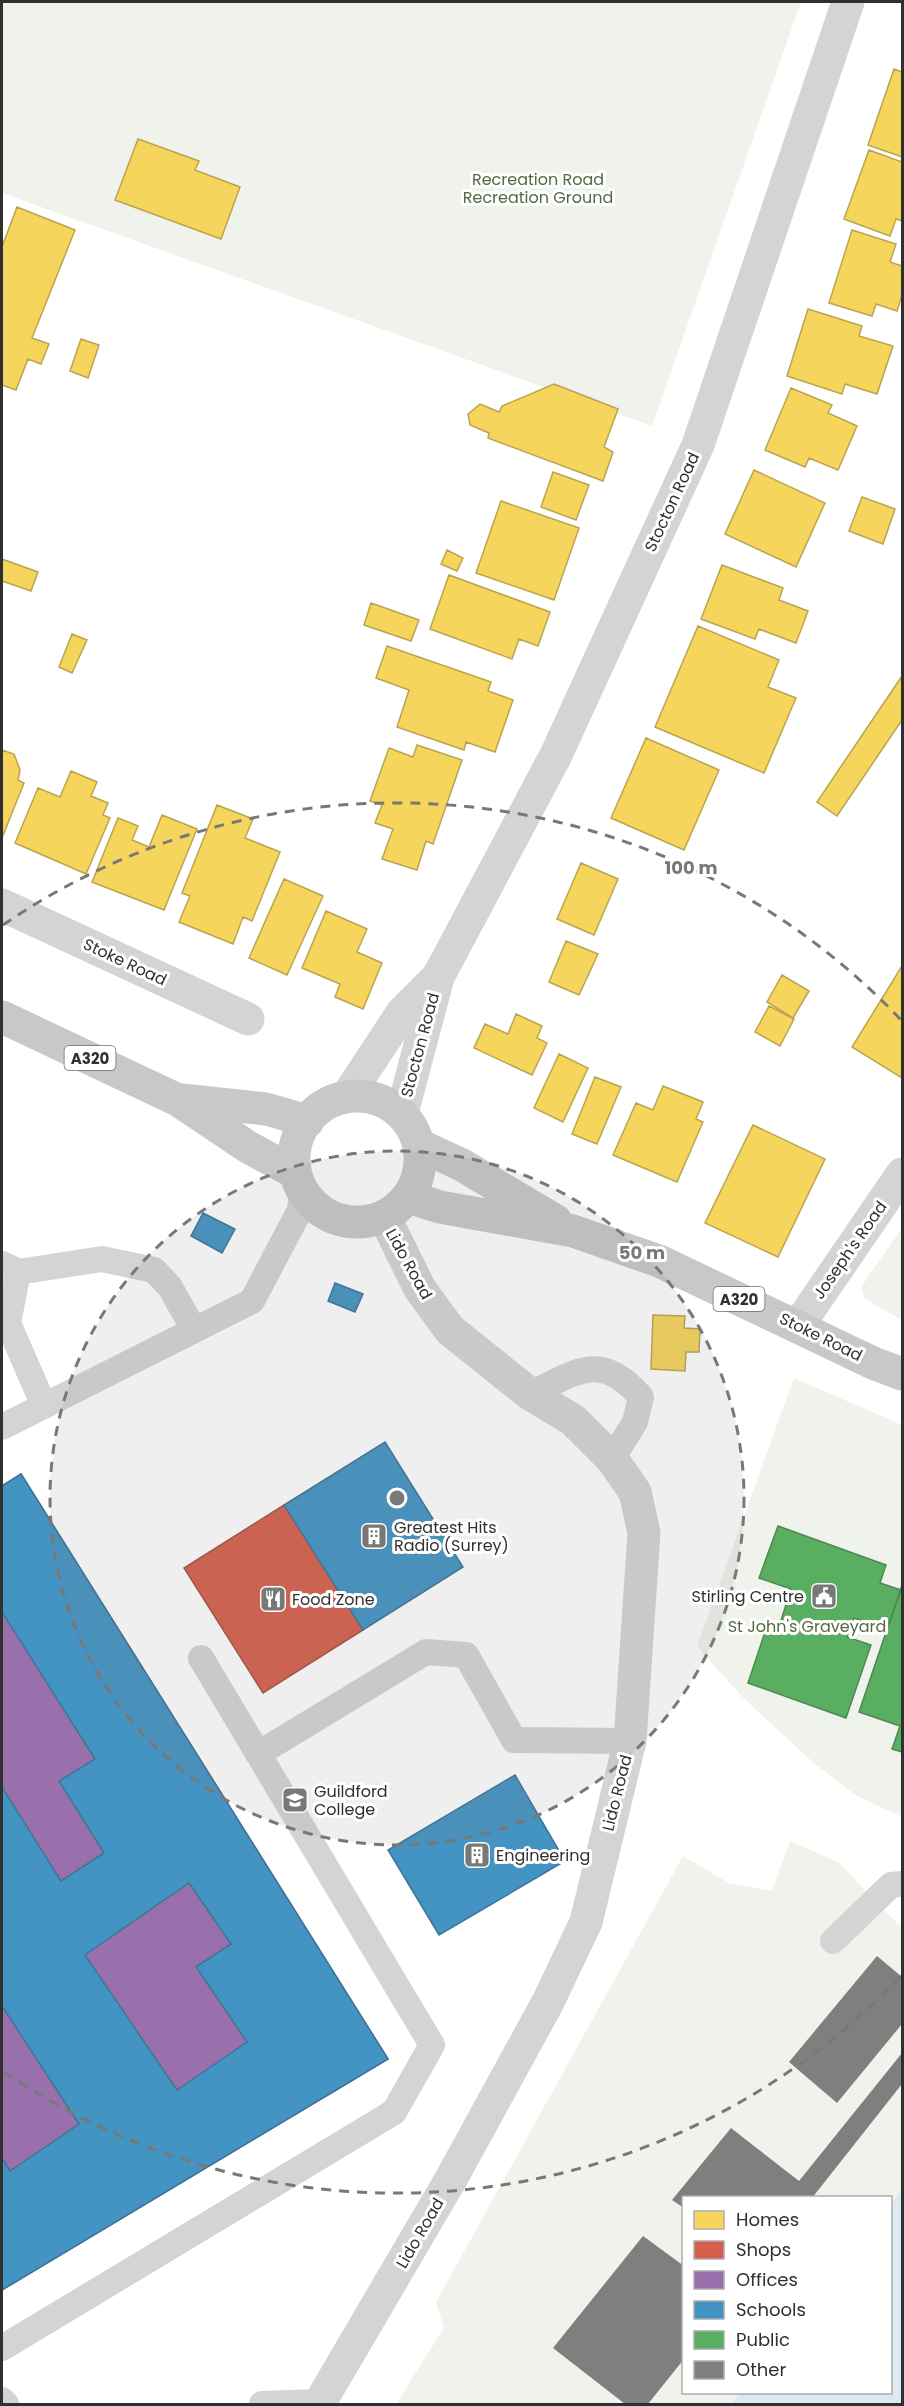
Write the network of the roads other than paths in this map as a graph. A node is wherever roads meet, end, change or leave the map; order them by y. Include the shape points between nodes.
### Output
1 (848, 2) edge
2 (2, 905) edge
3 (438, 977) junction
4 (2, 1017) edge
5 (248, 1019) dead end
6 (348, 1095) junction
7 (178, 1100) junction
8 (402, 1113) junction
9 (308, 1121) junction
10 (420, 1145) junction
11 (903, 1174) edge
12 (298, 1182) junction
13 (396, 1207) junction
14 (573, 1231) junction
15 (10, 1268) edge
16 (798, 1326) junction
17 (194, 1330) junction
18 (903, 1374) edge
19 (530, 1394) junction
20 (44, 1406) junction
21 (2, 1427) edge
22 (612, 1459) junction
23 (201, 1658) dead end
24 (630, 1741) junction
25 (258, 1754) junction
26 (903, 1884) edge
27 (833, 1941) dead end
28 (2, 2348) edge
29 (2, 2400) edge
30 (320, 2403) edge
31 (6, 2404) edge
32 (262, 2404) edge

1 - 3 street, Stocton Road via 698,444 556,755
2 - 5 street, Stoke Road
3 - 6 street, Stocton Road via 402,1013
3 - 8 street, Stocton Road
4 - 7 main road, Stoke Road / A320
6 - 8 main road via 369,1094
6 - 9 main road via 328,1101
7 - 9 main road, Stoke Road / A320 via 266,1109
7 - 12 main road, Stoke Road / A320
8 - 10 main road
9 - 12 main road via 294,1151
10 - 13 main road via 420,1171
10 - 14 main road, Stoke Road / A320 via 462,1165
11 - 16 street, Joseph's Road
12 - 13 main road, Stoke Road / A320 via 314,1205 344,1222 362,1222
12 - 17 lane via 300,1210 252,1301
13 - 14 main road, Stoke Road / A320 via 440,1207
13 - 19 street, Lido Road via 420,1289 450,1330
14 - 16 main road, Stoke Road / A320 via 659,1261
15 - 17 lane via 102,1259 154,1270 170,1287
15 - 20 lane via 8,1323
16 - 18 main road, Stoke Road / A320
17 - 20 lane
19 - 22 street, Lido Road via 573,1420
19 - 22 lane via 581,1369 607,1371 627,1380 641,1397 635,1422
20 - 21 lane
22 - 24 street, Lido Road via 635,1492 644,1533
23 - 25 lane
24 - 25 lane via 514,1740 466,1655 426,1652
24 - 30 street, Lido Road via 586,1922 548,2002 451,2179
25 - 28 lane via 432,2045 394,2112
26 - 27 lane via 891,1885
29 - 31 lane
30 - 32 lane

